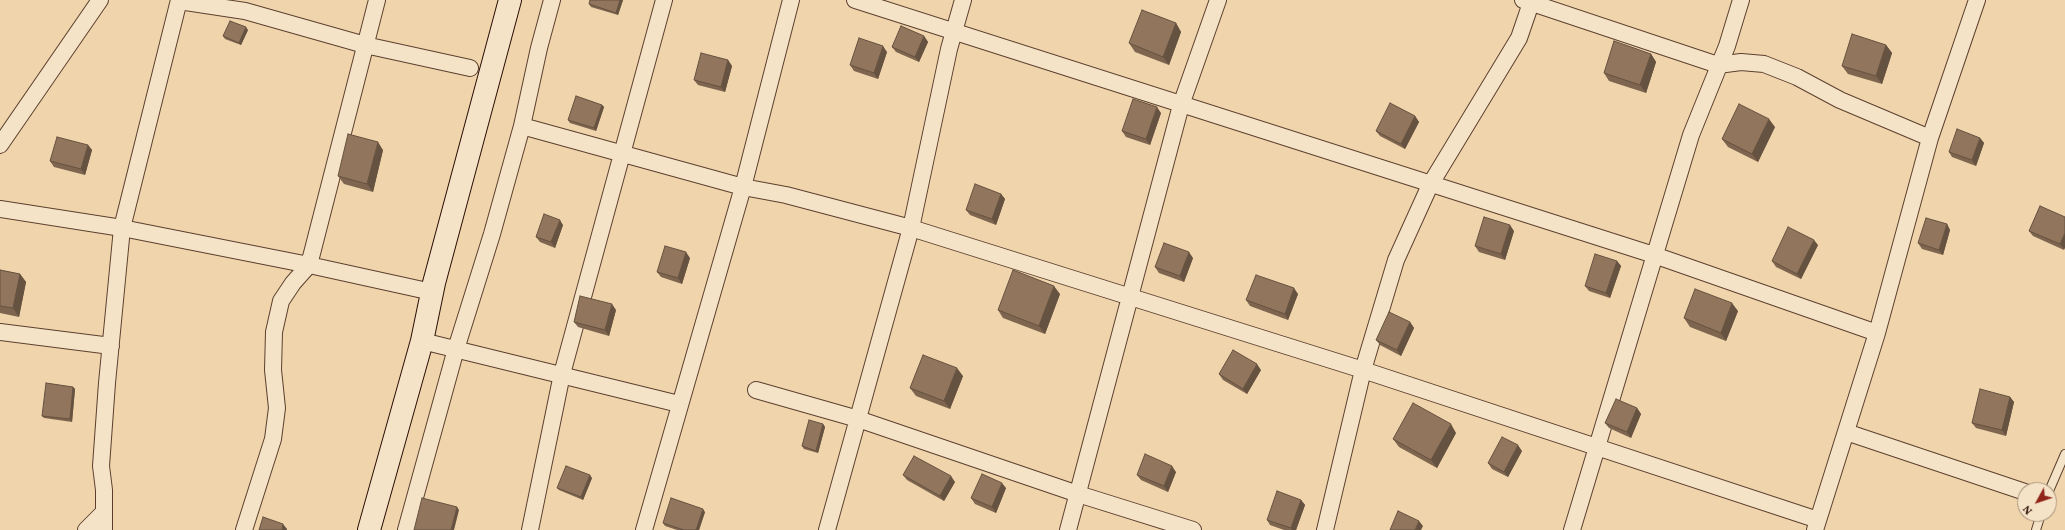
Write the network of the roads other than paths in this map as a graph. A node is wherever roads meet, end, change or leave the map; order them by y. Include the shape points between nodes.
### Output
1 (100, 0) edge
2 (179, 0) edge
3 (377, 0) edge
4 (510, 0) edge
5 (552, 0) edge
6 (664, 0) edge
7 (791, 0) edge
8 (855, 0) edge
9 (963, 0) edge
10 (1218, 0) edge
11 (1741, 0) edge
12 (1977, 0) edge
13 (1529, 1) edge
14 (953, 32) junction
15 (364, 45) junction
16 (1718, 65) junction
17 (470, 68) dead end
18 (1181, 104) junction
19 (522, 126) junction
20 (1930, 138) junction
21 (0, 145) edge
22 (622, 153) junction
23 (1430, 185) junction
24 (743, 187) junction
25 (0, 210) edge
26 (122, 228) junction
27 (911, 228) junction
28 (1654, 255) junction
29 (309, 265) junction
30 (432, 292) junction
31 (1130, 297) junction
32 (0, 332) edge
33 (1877, 333) junction
34 (422, 341) junction
35 (111, 346) junction
36 (456, 349) junction
37 (1363, 370) junction
38 (562, 374) junction
39 (756, 390) dead end
40 (679, 404) junction
41 (858, 419) junction
42 (1846, 432) junction
43 (1597, 447) junction
44 (2065, 454) edge
45 (2053, 482) edge
46 (2017, 489) edge
47 (1078, 494) junction
48 (104, 512) junction
49 (1816, 525) edge
50 (86, 530) edge
51 (104, 530) edge
52 (244, 530) edge
53 (368, 530) edge
54 (406, 530) edge
55 (530, 530) edge
56 (644, 530) edge
57 (827, 530) edge
58 (1068, 530) edge
59 (1193, 530) edge
60 (1324, 530) edge
61 (1572, 530) edge

1 - 21 street
2 - 15 street via 245,11
2 - 26 street
3 - 15 street
4 - 30 street
5 - 19 street
6 - 22 street
7 - 24 street
8 - 14 street
9 - 14 street
10 - 18 street
11 - 16 street via 1727,46
12 - 20 street
13 - 16 street
13 - 23 street via 1519,38
14 - 18 street
14 - 27 street
15 - 17 street
15 - 29 street
16 - 20 street via 1741,62 1764,64 1797,76 1840,100
16 - 28 street via 1691,135
18 - 23 street
18 - 31 street
19 - 22 street
19 - 36 street
20 - 33 street
22 - 24 street
22 - 38 street
23 - 28 street
23 - 37 street via 1396,260
24 - 27 street
24 - 40 street
25 - 26 street
26 - 29 street
26 - 35 street
27 - 31 street
27 - 41 street
28 - 33 street
28 - 43 street
29 - 30 street
29 - 52 street via 281,301 274,332 273,370 277,408 273,439
30 - 34 street
31 - 37 street
31 - 47 street
32 - 35 street
33 - 42 street
34 - 36 street
34 - 53 street
35 - 48 street via 101,466
36 - 38 street
36 - 54 street
37 - 43 street
37 - 60 street
38 - 40 street
38 - 55 street
39 - 41 street
40 - 56 street
41 - 47 street
41 - 57 street
42 - 46 street
42 - 49 street
43 - 49 street
43 - 61 street
44 - 45 lane
47 - 58 street
47 - 59 street
48 - 50 street
48 - 51 street

